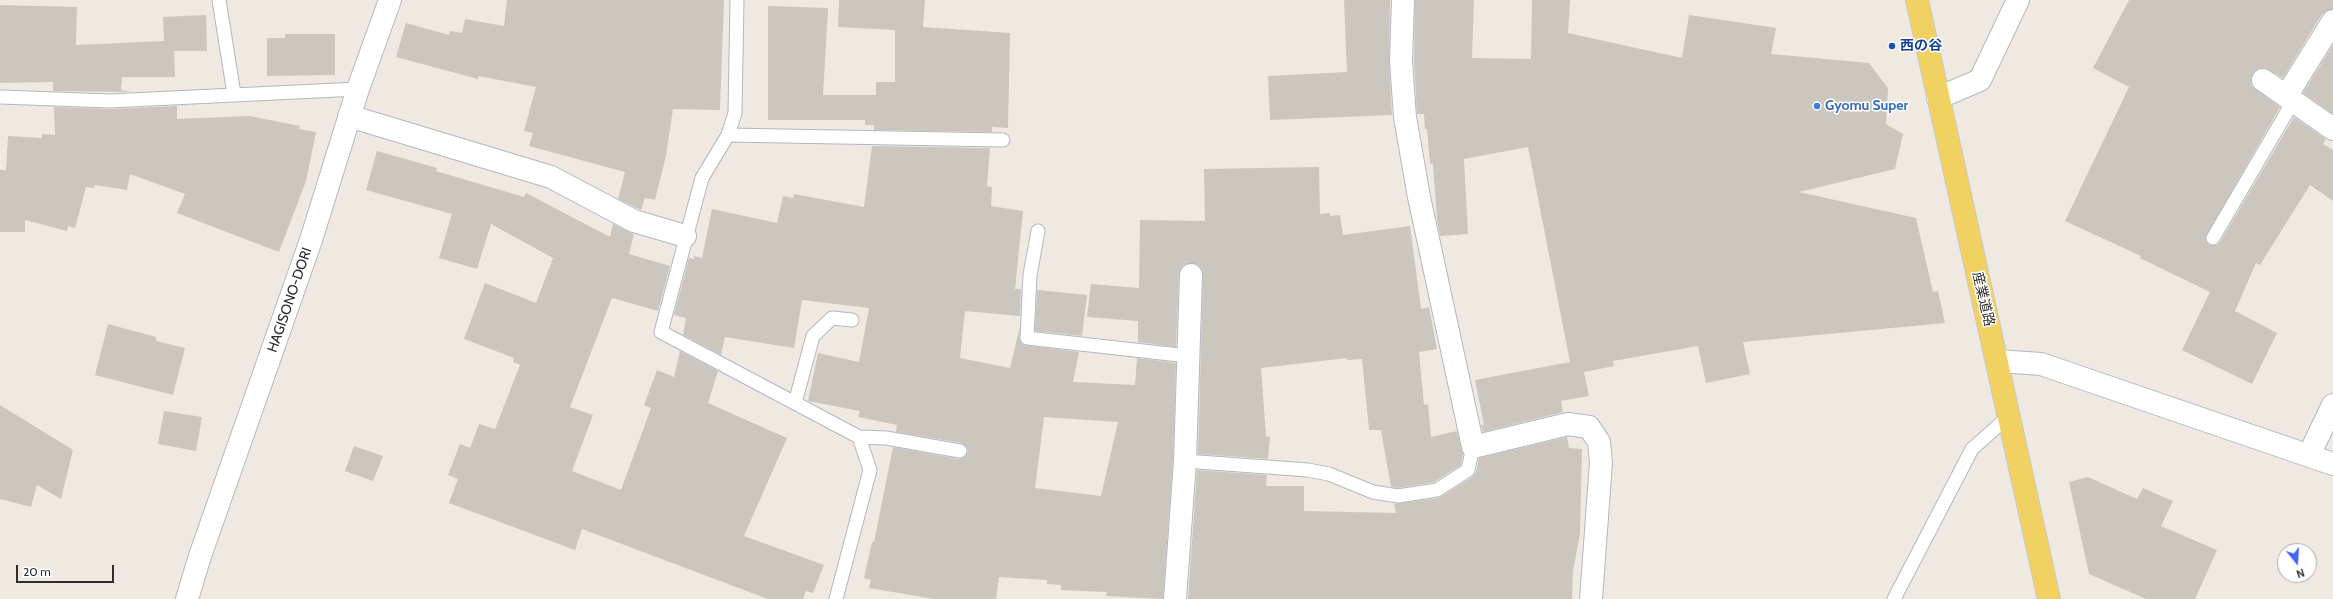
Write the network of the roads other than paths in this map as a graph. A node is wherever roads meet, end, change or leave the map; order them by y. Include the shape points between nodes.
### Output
1 (220, 0) edge
2 (390, 0) edge
3 (737, 0) edge
4 (1403, 0) edge
5 (1917, 0) edge
6 (2018, 0) edge
7 (2333, 21) edge
8 (2263, 80) dead end
9 (358, 88) junction
10 (234, 94) junction
11 (0, 97) edge
12 (1938, 98) junction
13 (2290, 98) junction
14 (349, 116) junction
15 (2333, 129) edge
16 (728, 135) junction
17 (1002, 140) dead end
18 (1038, 231) dead end
19 (685, 236) junction
20 (2213, 238) dead end
21 (1191, 275) dead end
22 (852, 320) dead end
23 (1188, 356) junction
24 (1998, 361) junction
25 (795, 404) junction
26 (2333, 405) edge
27 (2009, 416) junction
28 (859, 437) junction
29 (1473, 447) junction
30 (960, 451) dead end
31 (2308, 455) junction
32 (1185, 461) junction
33 (2333, 464) edge
34 (187, 599) edge
35 (836, 599) edge
36 (1175, 599) edge
37 (1591, 599) edge
38 (1894, 599) edge
39 (2049, 599) edge

1 - 10 lane
2 - 9 street, HAGISONO-DORI
3 - 16 lane via 735,113
4 - 29 street via 1401,61 1405,117 1419,197
5 - 12 main road, 産業道路
6 - 12 street via 1980,80
7 - 13 street
8 - 13 street
9 - 10 lane
9 - 14 street, HAGISONO-DORI
10 - 11 lane via 110,101
12 - 24 main road, 産業道路
13 - 15 street
13 - 20 lane
14 - 19 street via 551,177 634,221
14 - 34 street, HAGISONO-DORI via 311,240 202,548
16 - 17 lane
16 - 19 lane via 702,178
18 - 23 lane via 1030,275 1027,338
19 - 25 lane via 661,332
21 - 23 street
22 - 25 lane via 832,318 813,336
23 - 32 street
24 - 27 main road, 産業道路
24 - 31 street via 2041,364
25 - 28 lane
26 - 31 street
27 - 38 lane via 1972,449
27 - 39 main road, 産業道路
28 - 30 lane via 886,438
28 - 35 lane via 870,470
29 - 32 lane via 1468,470 1438,490 1398,496 1373,492 1329,474 1308,470
29 - 37 street via 1568,424 1589,427 1599,442 1601,462
31 - 33 street
32 - 36 street

